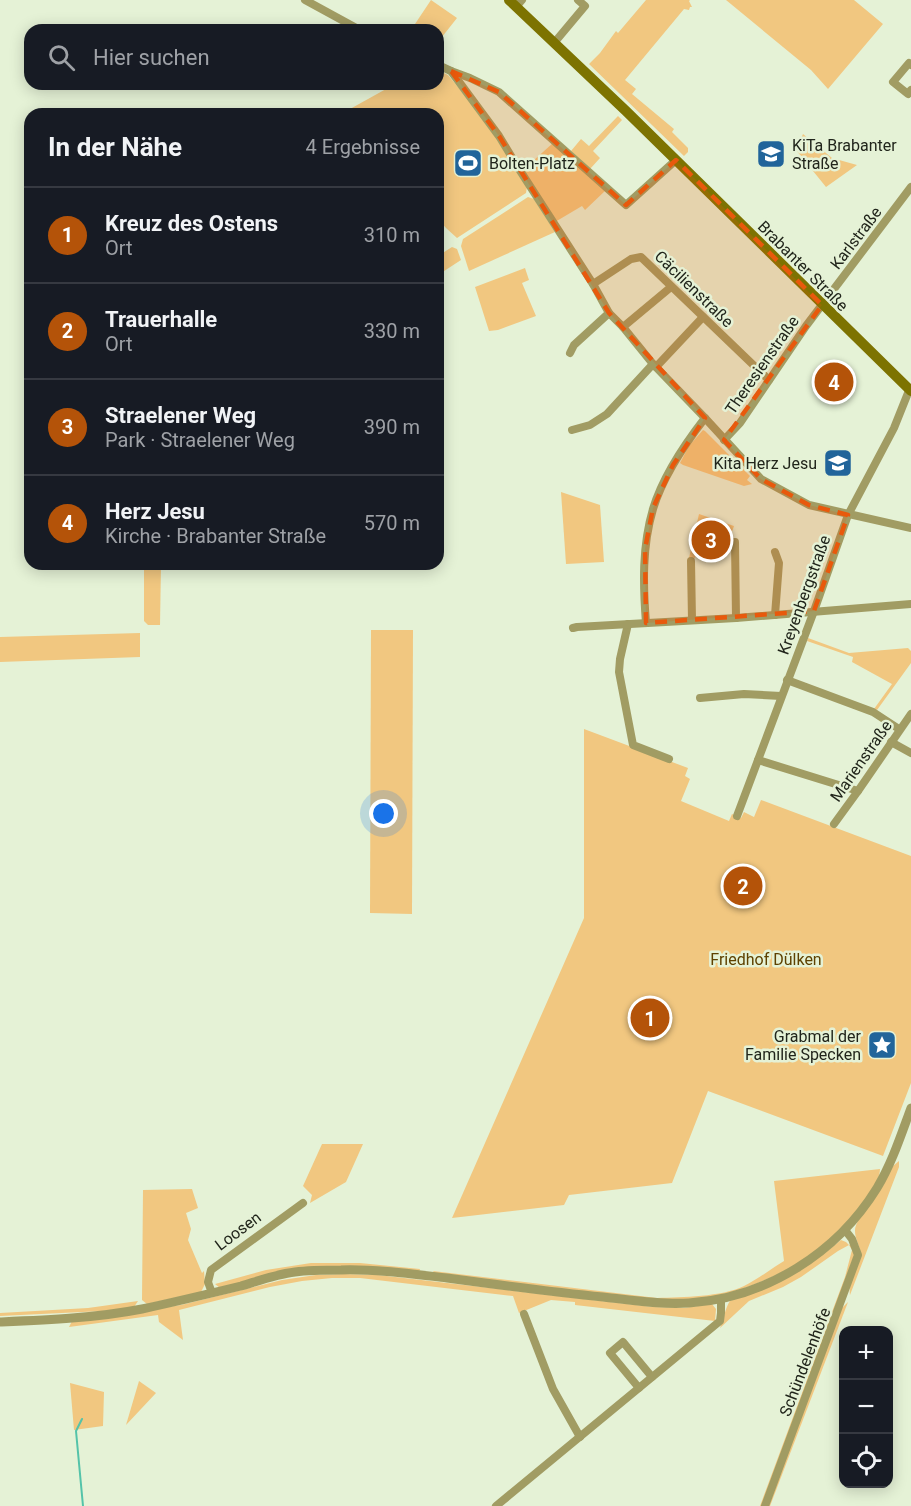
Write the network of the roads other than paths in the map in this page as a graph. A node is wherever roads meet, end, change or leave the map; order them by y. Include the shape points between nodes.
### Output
1 (304, 0) edge
2 (578, 0) edge
3 (516, 2) edge
4 (349, 24) edge
5 (554, 43) junction
6 (911, 65) edge
7 (444, 68) edge
8 (451, 71) junction
9 (911, 90) edge
10 (676, 160) junction
11 (911, 187) edge
12 (593, 284) junction
13 (671, 287) junction
14 (822, 305) junction
15 (609, 313) junction
16 (703, 317) junction
17 (623, 327) junction
18 (570, 353) dead end
19 (654, 365) junction
20 (769, 380) junction
21 (910, 389) edge
22 (705, 418) junction
23 (572, 430) dead end
24 (724, 440) junction
25 (848, 515) junction
26 (911, 528) edge
27 (735, 542) dead end
28 (775, 552) dead end
29 (691, 561) dead end
30 (911, 604) edge
31 (814, 611) junction
32 (775, 615) junction
33 (736, 618) junction
34 (692, 620) junction
35 (646, 623) junction
36 (628, 624) junction
37 (573, 628) dead end
38 (787, 680) junction
39 (781, 696) junction
40 (699, 698) dead end
41 (911, 714) edge
42 (900, 729) junction
43 (891, 742) junction
44 (911, 753) edge
45 (669, 759) dead end
46 (759, 760) junction
47 (858, 791) junction
48 (736, 816) dead end
49 (834, 824) dead end
50 (911, 1108) edge
51 (303, 1203) dead end
52 (844, 1230) junction
53 (212, 1293) junction
54 (721, 1299) junction
55 (524, 1314) dead end
56 (0, 1322) edge
57 (652, 1377) junction
58 (639, 1388) junction
59 (580, 1437) junction
60 (496, 1506) edge
61 (765, 1506) edge

1 - 4 street
2 - 5 street via 585,6
3 - 5 main road, Brabanter Straße
5 - 10 main road, Brabanter Straße
6 - 9 street via 893,82 908,94
7 - 8 street
8 - 10 street via 499,92 627,205
8 - 12 street via 500,136
10 - 14 main road, Brabanter Straße
11 - 14 street, Karlstraße
12 - 13 street, Cäcilienstraße via 641,257
12 - 15 street
13 - 16 street, Cäcilienstraße
13 - 17 street
14 - 20 street, Theresienstraße
14 - 21 main road, Brabanter Straße
15 - 17 street
15 - 18 street via 573,345
16 - 19 street
16 - 20 street, Cäcilienstraße
17 - 19 street
19 - 22 street
19 - 23 street via 607,414
20 - 24 street, Theresienstraße
21 - 25 street, Kreyenbergstraße
22 - 24 street
22 - 35 street via 662,485 653,508 645,558
24 - 25 street via 761,479 809,505
25 - 26 street
25 - 31 street, Kreyenbergstraße
27 - 33 street
28 - 32 street via 779,563
29 - 34 street
30 - 31 street
31 - 32 street
31 - 38 street, Kreyenbergstraße
32 - 33 street
33 - 34 street
34 - 35 street
35 - 36 street
36 - 37 street
36 - 45 street via 620,672 633,746
38 - 39 street, Kreyenbergstraße
38 - 42 street via 873,712
39 - 40 street
39 - 46 street, Kreyenbergstraße
41 - 42 street, Marienstraße
42 - 43 street, Marienstraße
43 - 44 street
43 - 47 street, Marienstraße
46 - 47 street
46 - 48 street, Kreyenbergstraße
47 - 49 street, Marienstraße
50 - 52 street via 878,1187
51 - 53 street, Loosen via 211,1270 208,1282
52 - 54 street via 784,1276
52 - 61 street, Schündelenhöfe via 858,1255
53 - 54 street via 293,1272 342,1270 661,1303
53 - 56 street via 140,1310
54 - 57 street via 720,1321
55 - 59 street via 553,1389
57 - 58 street
57 - 58 street via 622,1342 610,1353
58 - 59 street
59 - 60 street

